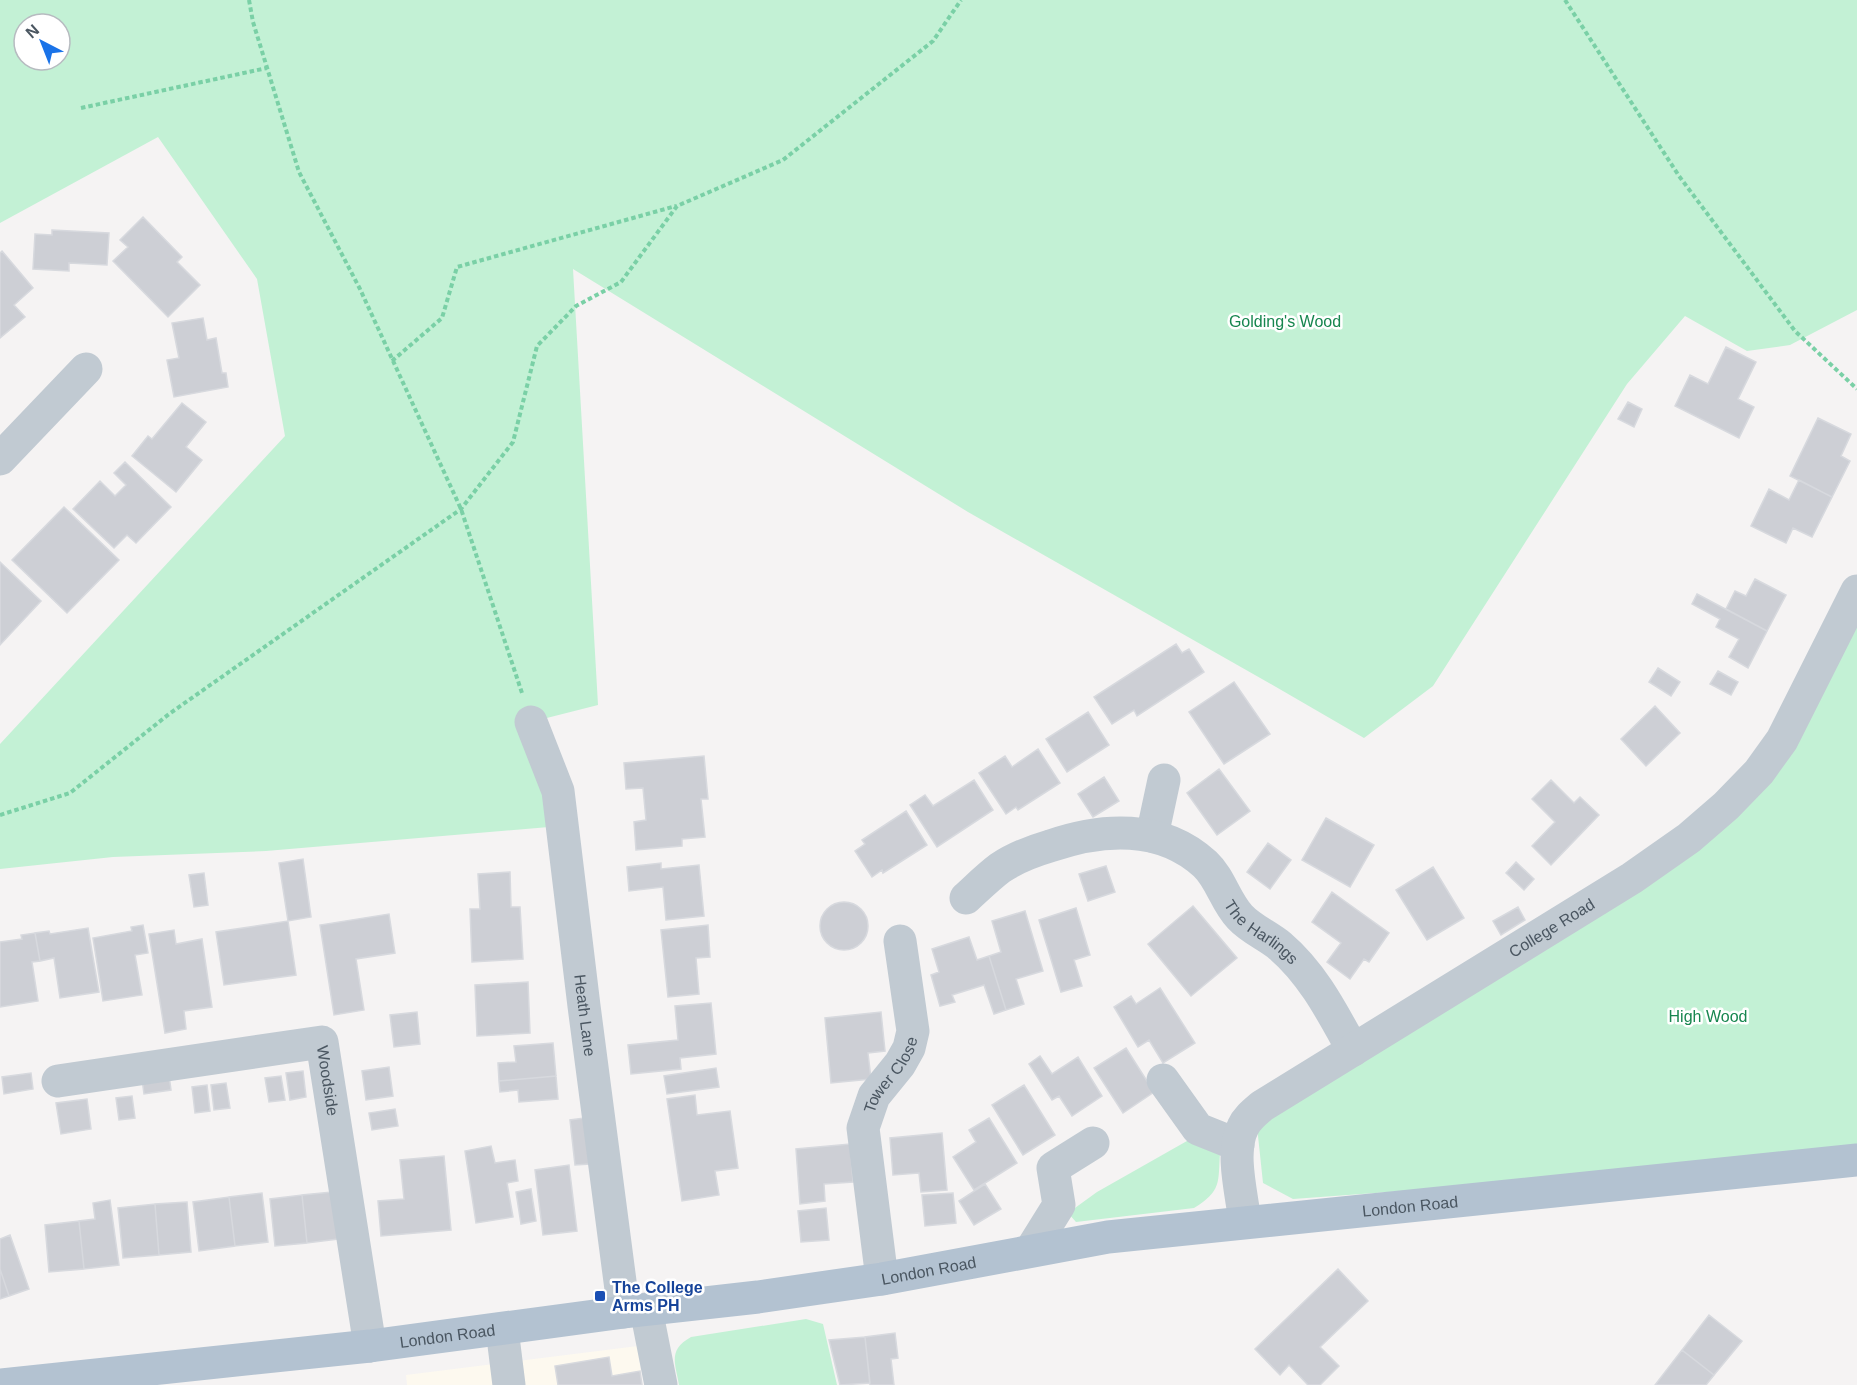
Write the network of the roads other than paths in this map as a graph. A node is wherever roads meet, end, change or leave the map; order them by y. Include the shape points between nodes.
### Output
1 (86, 369) dead end
2 (0, 459) edge
3 (1857, 591) edge
4 (531, 722) road end
5 (1164, 780) dead end
6 (1152, 836) junction
7 (966, 898) dead end
8 (900, 941) dead end
9 (1353, 1050) junction
10 (1163, 1080) dead end
11 (58, 1081) dead end
12 (1093, 1143) dead end
13 (1238, 1145) junction
14 (1857, 1160) edge
15 (1245, 1222) junction
16 (1031, 1250) junction
17 (882, 1279) junction
18 (635, 1310) junction
19 (502, 1329) junction
20 (370, 1347) junction
21 (44, 1382) edge
22 (0, 1385) edge
23 (509, 1385) edge
24 (661, 1385) edge

1 - 2 street
3 - 9 street, College Road via 1782,740 1759,772 1726,806 1632,878
4 - 18 street, Heath Lane via 558,791 584,1006
5 - 6 street
6 - 7 street, The Harlings via 1108,832 1062,841 1001,867
6 - 9 street, The Harlings via 1190,852 1206,865 1240,917 1281,947 1298,965 1325,1000
8 - 17 street, Tower Close via 913,1031 900,1064 874,1096 863,1128
9 - 13 street, College Road via 1262,1106 1244,1124
10 - 13 street via 1198,1129
11 - 20 street, Woodside via 322,1042
12 - 16 street via 1053,1168 1059,1205
13 - 15 street, College Road
14 - 15 main road, London Road
15 - 16 main road, London Road
16 - 17 main road, London Road
17 - 18 main road, London Road
18 - 19 main road, London Road
18 - 24 street, Heath Lane
19 - 20 main road, London Road
19 - 23 street
20 - 21 main road, London Road
21 - 22 main road, London Road

